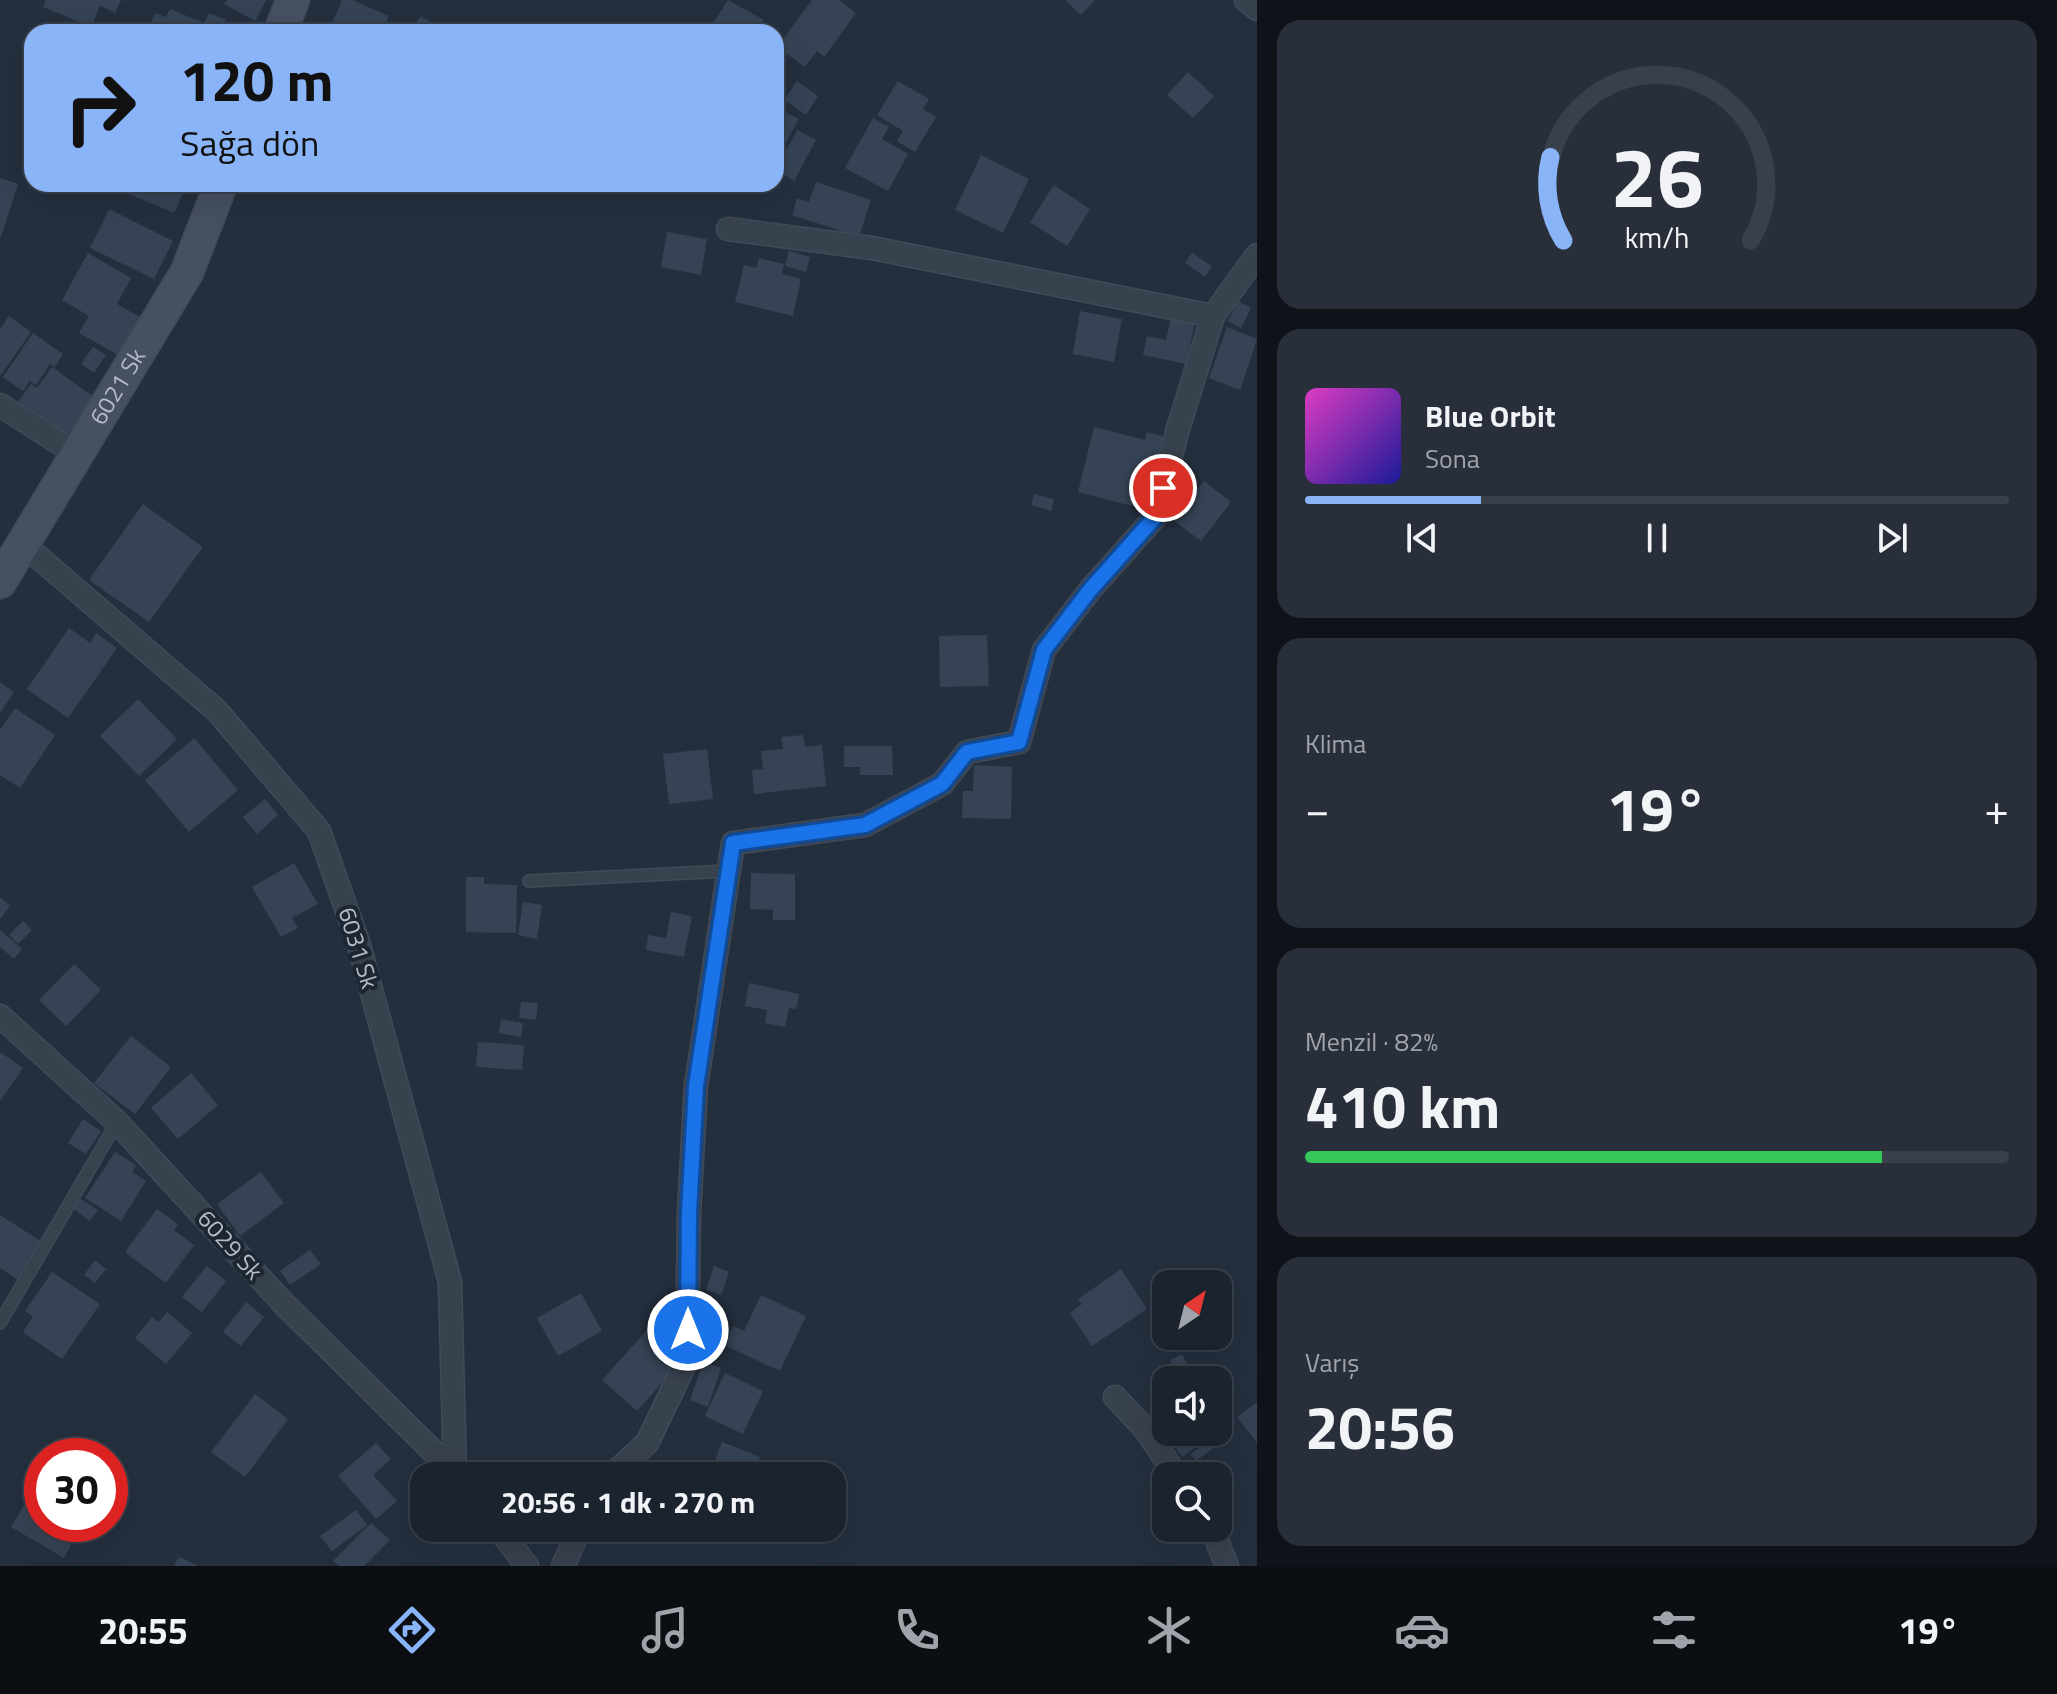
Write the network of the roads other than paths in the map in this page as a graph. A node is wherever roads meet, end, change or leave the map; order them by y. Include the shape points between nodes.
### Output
1 (293, 0) edge
2 (1246, 0) edge
3 (1257, 9) edge
4 (283, 24) edge
5 (218, 192) edge
6 (728, 229) dead end
7 (1257, 255) edge
8 (1213, 316) junction
9 (0, 405) edge
10 (78, 455) junction
11 (23, 544) junction
12 (0, 582) edge
13 (728, 871) junction
14 (529, 881) dead end
15 (0, 1016) edge
16 (117, 1122) junction
17 (0, 1323) edge
18 (1115, 1397) dead end
19 (444, 1462) edge
20 (456, 1462) edge
21 (626, 1462) edge
22 (1167, 1462) edge
23 (509, 1542) edge
24 (574, 1542) edge
25 (1218, 1542) edge
26 (527, 1566) edge
27 (563, 1566) edge
28 (1227, 1566) edge

1 - 4 street
2 - 3 street
5 - 10 street, 6021 Sk via 187,272
6 - 8 street via 872,248
7 - 8 street
8 - 13 street via 1156,516 1044,650 1019,742 967,752 942,784 865,825 733,843
9 - 10 street
10 - 11 street, 6021 Sk
11 - 12 street, 6021 Sk
11 - 20 street, 6031 Sk via 217,711 319,831 359,945 450,1282
13 - 14 lane
13 - 21 street via 696,1086 687,1360 647,1443
15 - 16 street, 6029 Sk
16 - 17 lane
16 - 19 street, 6029 Sk via 283,1303
18 - 22 street
23 - 26 street
24 - 27 street
25 - 28 street

